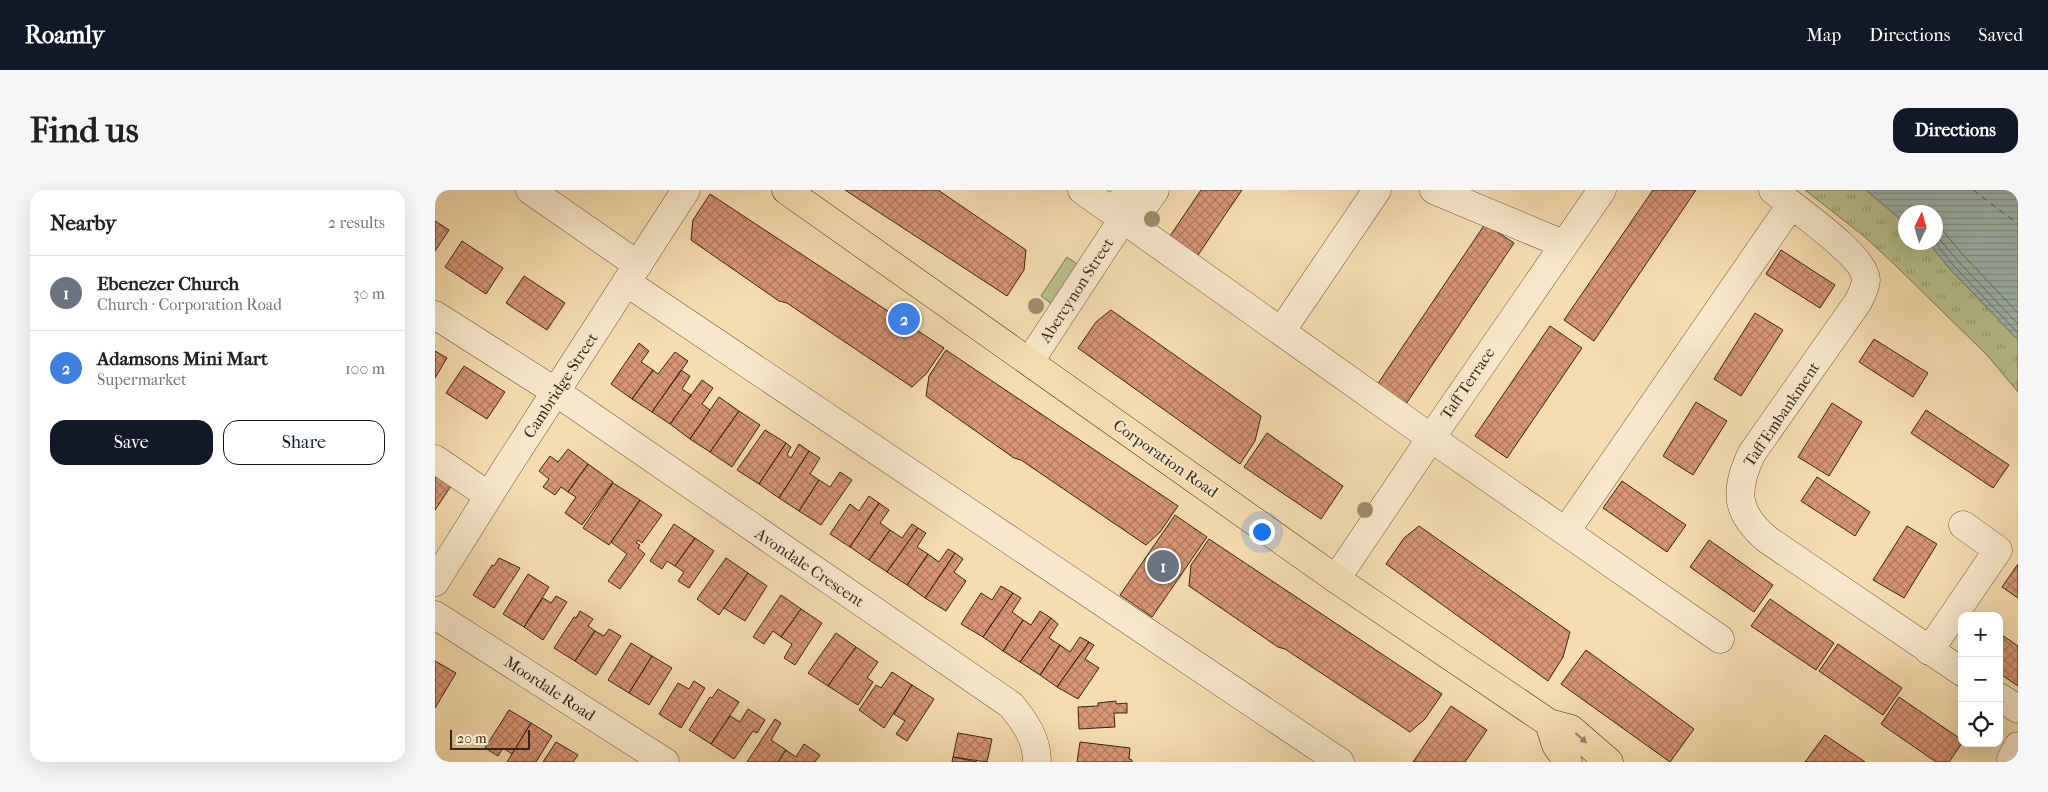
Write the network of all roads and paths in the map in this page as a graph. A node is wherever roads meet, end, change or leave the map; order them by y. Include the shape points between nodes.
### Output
1 (530, 190) edge
2 (686, 190) edge
3 (786, 190) edge
4 (1082, 190) edge
5 (1129, 190) edge
6 (1155, 190) edge
7 (1377, 190) edge
8 (1434, 190) edge
9 (1602, 190) edge
10 (1782, 198) edge
11 (1123, 219) junction
12 (1563, 244) junction
13 (632, 274) junction
14 (435, 315) edge
15 (1282, 330) junction
16 (1030, 361) junction
17 (556, 392) junction
18 (1431, 438) junction
19 (435, 459) edge
20 (489, 496) junction
21 (1963, 524) dead end
22 (1566, 531) junction
23 (1336, 579) junction
24 (435, 582) edge
25 (435, 614) edge
26 (1721, 639) dead end
27 (1929, 651) junction
28 (1958, 669) edge
29 (2003, 700) edge
30 (2018, 709) edge
31 (1549, 723) junction
32 (665, 762) edge
33 (1037, 762) edge
34 (1340, 762) edge
35 (1567, 762) edge
36 (1609, 762) edge

1 - 13 street
2 - 13 street, Cambridge Street
3 - 16 main road, Corporation Road
4 - 11 street
5 - 11 street, Abercynon Street via 1121,201
6 - 11 street, Abercynon Street via 1140,211
7 - 15 street
8 - 12 street
9 - 12 street, Taff Terrace
10 - 22 street
10 - 27 street, Taff Embankment via 1851,252 1862,266 1867,280 1858,302 1752,453 1743,470 1740,490 1744,512 1753,528 1768,540
11 - 15 street
11 - 16 street, Abercynon Street
12 - 18 street, Taff Terrace
13 - 17 street, Cambridge Street
13 - 34 street
14 - 17 street, Avondale Crescent
15 - 18 street
16 - 23 main road, Corporation Road
17 - 20 street, Cambridge Street
17 - 33 street, Avondale Crescent via 1011,705 1026,723 1037,748
18 - 22 street
18 - 23 street, Taff Terrace
19 - 20 street
20 - 24 street, Cambridge Street
21 - 27 street via 1998,550
22 - 26 street
23 - 31 main road, Corporation Road
25 - 32 street, Moordale Road
27 - 28 street, Taff Embankment
29 - 30 street
31 - 35 main road via 1556,745
31 -> 36 main road, Corporation Road via 1571,729

